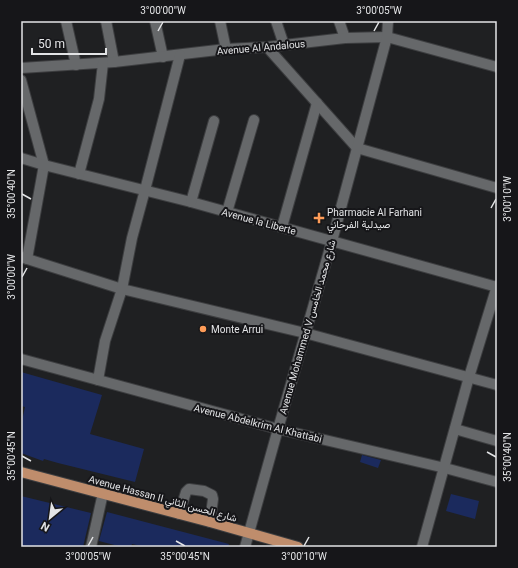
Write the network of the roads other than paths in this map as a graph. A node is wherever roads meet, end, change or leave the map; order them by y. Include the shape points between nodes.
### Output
1 (66, 21) edge
2 (106, 21) edge
3 (155, 21) edge
4 (220, 21) edge
5 (276, 21) edge
6 (339, 21) edge
7 (388, 21) edge
8 (386, 37) junction
9 (345, 38) junction
10 (284, 45) junction
11 (267, 47) junction
12 (226, 49) junction
13 (180, 55) junction
14 (163, 57) junction
15 (114, 62) junction
16 (103, 63) junction
17 (76, 65) junction
18 (497, 67) edge
19 (21, 68) edge
20 (21, 80) edge
21 (317, 103) junction
22 (254, 120) dead end
23 (214, 121) dead end
24 (357, 148) junction
25 (21, 158) edge
26 (44, 165) junction
27 (80, 174) junction
28 (497, 188) edge
29 (145, 190) junction
30 (191, 202) junction
31 (227, 212) junction
32 (282, 227) junction
33 (332, 241) junction
34 (24, 258) edge
35 (497, 287) edge
36 (122, 289) junction
37 (305, 333) junction
38 (21, 359) edge
39 (469, 378) junction
40 (98, 380) junction
41 (497, 385) edge
42 (278, 429) junction
43 (455, 429) junction
44 (497, 441) edge
45 (445, 468) junction
46 (21, 472) edge
47 (497, 482) edge
48 (103, 493) junction
49 (179, 514) junction
50 (210, 522) junction
51 (249, 534) junction
52 (91, 547) edge
53 (245, 547) edge
54 (298, 547) edge
55 (422, 547) edge

1 - 17 street
2 - 15 street
3 - 14 street
4 - 12 street
5 - 10 street
6 - 9 street
7 - 8 street, Avenue Mohammed V شارع محمد الخامس
8 - 9 street, Avenue Al Andalous
8 - 18 street, Avenue Al Andalous
8 - 24 street, Avenue Mohammed V شارع محمد الخامس
9 - 10 street, Avenue Al Andalous
10 - 11 street, Avenue Al Andalous
11 - 12 street, Avenue Al Andalous
11 - 21 street
12 - 13 street, Avenue Al Andalous
13 - 14 street, Avenue Al Andalous
13 - 29 street
14 - 15 street, Avenue Al Andalous
15 - 16 street, Avenue Al Andalous
16 - 17 street, Avenue Al Andalous
16 - 27 street via 99,99
17 - 19 street, Avenue Al Andalous
20 - 26 street
21 - 24 street
21 - 32 street
22 - 31 street
23 - 30 street
24 - 28 street
24 - 33 street, Avenue Mohammed V شارع محمد الخامس
25 - 26 street, Avenue la Liberte
26 - 27 street, Avenue la Liberte
26 - 34 street
27 - 29 street, Avenue la Liberte
29 - 30 street, Avenue la Liberte
29 - 36 street
30 - 31 street, Avenue la Liberte
31 - 32 street, Avenue la Liberte
32 - 33 street, Avenue la Liberte
33 - 35 street, Avenue la Liberte
33 - 37 street, Avenue Mohammed V شارع محمد الخامس
34 - 36 street
35 - 39 street
36 - 37 street
36 - 40 street via 105,341
37 - 39 street
37 - 42 street, Avenue Mohammed V شارع محمد الخامس
38 - 40 street, Avenue Abdelkrim Al Khattabi
39 - 41 street
39 - 43 street
40 - 42 street, Avenue Abdelkrim Al Khattabi
42 - 45 street, Avenue Abdelkrim Al Khattabi
42 - 51 street, Avenue Mohammed V شارع محمد الخامس
43 - 44 street
43 - 45 street
45 - 47 street, Avenue Abdelkrim Al Khattabi
45 - 55 street
46 - 48 main road, Avenue Hassan II شارع الحسن الثاني
48 - 49 main road, Avenue Hassan II شارع الحسن الثاني
48 - 52 street
49 - 50 main road, Avenue Hassan II شارع الحسن الثاني
49 - 50 street via 189,489 204,491 214,499
50 - 51 main road, Avenue Hassan II شارع الحسن الثاني
51 - 53 street, Avenue Mohammed V شارع محمد الخامس
51 - 54 main road, Avenue Hassan II شارع الحسن الثاني

